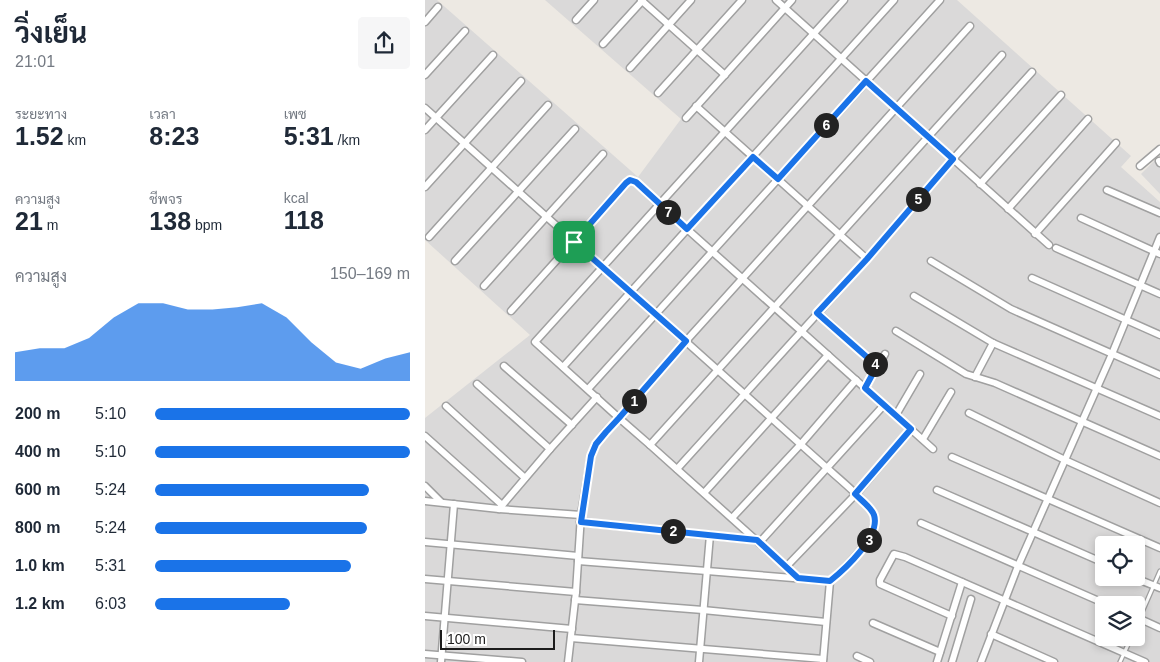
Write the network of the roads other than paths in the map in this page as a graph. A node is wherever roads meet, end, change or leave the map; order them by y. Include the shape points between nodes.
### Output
1 (594, 0) edge
2 (642, 0) edge
3 (691, 0) edge
4 (741, 0) edge
5 (775, 0) edge
6 (791, 0) edge
7 (844, 0) edge
8 (894, 0) edge
9 (940, 0) edge
10 (438, 7) dead end
11 (784, 8) junction
12 (577, 20) dead end
13 (425, 22) edge
14 (669, 25) junction
15 (970, 26) dead end
16 (465, 31) dead end
17 (813, 34) junction
18 (603, 44) dead end
19 (697, 50) junction
20 (493, 55) dead end
21 (1002, 55) dead end
22 (841, 58) junction
23 (630, 68) dead end
24 (1032, 72) dead end
25 (425, 75) edge
26 (725, 75) junction
27 (521, 81) dead end
28 (866, 81) junction
29 (658, 93) dead end
30 (1061, 95) dead end
31 (548, 105) dead end
32 (696, 106) junction
33 (425, 108) edge
34 (896, 108) junction
35 (436, 118) junction
36 (686, 118) dead end
37 (1088, 118) dead end
38 (575, 129) dead end
39 (425, 130) edge
40 (725, 132) junction
41 (928, 136) junction
42 (1117, 142) dead end
43 (465, 144) junction
44 (1160, 148) edge
45 (603, 154) dead end
46 (753, 157) junction
47 (953, 159) junction
48 (1140, 166) dead end
49 (491, 168) junction
50 (778, 179) junction
51 (980, 184) junction
52 (425, 187) edge
53 (1107, 190) dead end
54 (518, 192) junction
55 (659, 204) junction
56 (808, 206) junction
57 (1008, 209) junction
58 (1160, 213) edge
59 (547, 217) junction
60 (1081, 218) dead end
61 (687, 229) junction
62 (840, 234) junction
63 (1035, 234) junction
64 (429, 237) dead end
65 (1160, 237) edge
66 (574, 242) junction
67 (1049, 246) dead end
68 (1056, 248) dead end
69 (712, 252) junction
70 (1157, 253) edge
71 (867, 259) junction
72 (455, 261) dead end
73 (931, 261) dead end
74 (603, 267) junction
75 (742, 278) junction
76 (1032, 278) dead end
77 (1140, 285) junction
78 (484, 286) dead end
79 (631, 292) junction
80 (1160, 294) edge
81 (914, 296) dead end
82 (774, 307) junction
83 (511, 311) dead end
84 (817, 313) junction
85 (656, 314) junction
86 (1125, 319) junction
87 (801, 331) junction
88 (896, 331) dead end
89 (1160, 335) edge
90 (686, 341) junction
91 (993, 343) junction
92 (885, 354) dead end
93 (1112, 354) junction
94 (828, 355) junction
95 (504, 366) dead end
96 (877, 366) junction
97 (563, 367) junction
98 (718, 370) junction
99 (920, 374) dead end
100 (1160, 375) edge
101 (975, 377) junction
102 (856, 380) junction
103 (477, 384) dead end
104 (865, 388) junction
105 (1097, 388) junction
106 (588, 389) junction
107 (951, 392) dead end
108 (745, 394) junction
109 (597, 397) junction
110 (884, 405) junction
111 (446, 406) dead end
112 (969, 413) dead end
113 (896, 415) junction
114 (1160, 416) edge
115 (619, 418) junction
116 (772, 418) junction
117 (1082, 421) junction
118 (572, 425) junction
119 (911, 429) junction
120 (425, 436) edge
121 (923, 440) junction
122 (650, 444) junction
123 (801, 444) junction
124 (550, 449) junction
125 (933, 449) dead end
126 (1160, 456) edge
127 (952, 457) dead end
128 (1065, 460) junction
129 (677, 468) junction
130 (827, 468) junction
131 (525, 478) junction
132 (425, 486) edge
133 (937, 490) dead end
134 (704, 493) junction
135 (855, 494) junction
136 (1049, 498) junction
137 (425, 501) edge
138 (441, 502) junction
139 (1160, 502) edge
140 (454, 504) junction
141 (501, 507) junction
142 (581, 518) junction
143 (732, 518) junction
144 (921, 524) dead end
145 (1033, 532) junction
146 (710, 535) junction
147 (425, 542) edge
148 (758, 542) junction
149 (451, 545) junction
150 (1160, 548) edge
151 (578, 559) junction
152 (1095, 560) edge
153 (1018, 566) junction
154 (786, 567) junction
155 (707, 570) junction
156 (1160, 571) edge
157 (798, 578) junction
158 (425, 579) edge
159 (449, 581) junction
160 (830, 581) junction
161 (962, 582) junction
162 (1145, 582) edge
163 (1157, 587) edge
164 (576, 592) junction
165 (971, 599) dead end
166 (1095, 599) edge
167 (575, 600) junction
168 (1004, 600) junction
169 (1145, 607) edge
170 (703, 610) junction
171 (425, 616) edge
172 (952, 616) junction
173 (445, 618) junction
174 (1145, 621) edge
175 (826, 622) junction
176 (873, 623) dead end
177 (1160, 628) edge
178 (572, 629) junction
179 (991, 634) junction
180 (571, 638) junction
181 (1127, 646) edge
182 (700, 648) junction
183 (940, 652) junction
184 (1124, 653) junction
185 (425, 654) edge
186 (857, 656) dead end
187 (442, 659) edge
188 (823, 661) edge
189 (522, 662) edge
190 (568, 662) edge
191 (699, 662) edge
192 (870, 662) edge
193 (937, 662) edge
194 (951, 662) edge
195 (981, 662) edge
196 (1054, 662) edge
197 (1120, 662) edge
198 (1145, 662) edge

1 - 12 street
2 - 14 street
2 - 18 street
3 - 14 street
4 - 19 street
5 - 11 street
6 - 11 street
7 - 17 street
8 - 22 street
9 - 28 street
10 - 13 street
11 - 17 street
11 - 26 street
14 - 19 street
14 - 23 street
15 - 34 street
16 - 25 street
17 - 22 street
17 - 40 street
19 - 26 street
19 - 29 street
20 - 35 street
21 - 41 street
22 - 28 street
22 - 46 street
24 - 47 street
26 - 32 street
27 - 43 street
28 - 34 street
28 - 50 street
30 - 51 street
31 - 49 street
32 - 36 street
32 - 40 street
33 - 35 street
34 - 41 street
34 - 56 street
35 - 39 street
35 - 43 street
37 - 57 street
38 - 54 street
40 - 46 street
40 - 55 street
41 - 47 street
41 - 62 street
42 - 63 street
43 - 49 street
43 - 52 street
44 - 48 street
45 - 59 street
46 - 50 street
46 - 61 street
47 - 51 street
47 - 71 street
49 - 54 street
49 - 64 street
50 - 56 street
50 - 69 street
51 - 57 street
53 - 58 street
54 - 59 street
54 - 72 street
55 - 61 street
55 - 66 street via 630,180
55 - 74 street
56 - 62 street
56 - 75 street
57 - 63 street
59 - 66 street
59 - 78 street
60 - 70 street
61 - 69 street
61 - 79 street
62 - 71 street
62 - 82 street
63 - 67 street
65 - 70 street
66 - 74 street
66 - 83 street
68 - 77 street
69 - 75 street
69 - 85 street
70 - 77 street
71 - 84 street
73 - 93 street via 1011,309
74 - 79 street
74 - 97 street via 535,342
75 - 82 street
75 - 90 street
76 - 86 street
77 - 80 street
77 - 86 street
79 - 85 street
79 - 97 street
81 - 91 street
82 - 87 street
82 - 98 street
84 - 87 street
84 - 96 street
85 - 90 street
85 - 106 street
86 - 89 street
86 - 93 street
87 - 94 street
87 - 108 street
88 - 101 street
90 - 98 street
90 - 115 street
91 - 101 street
91 - 105 street
92 - 96 street
93 - 100 street
93 - 105 street
94 - 102 street
94 - 116 street
95 - 118 street
96 - 104 street
97 - 106 street
98 - 108 street
98 - 122 street
99 - 113 street
101 - 117 street
102 - 104 street
102 - 123 street
103 - 124 street
104 - 110 street
105 - 114 street
105 - 117 street
106 - 109 street
107 - 121 street
108 - 116 street
108 - 129 street
109 - 115 street
109 - 118 street
110 - 113 street
110 - 130 street
111 - 131 street
112 - 128 street
113 - 119 street
115 - 122 street
115 - 142 street via 596,444 591,456
116 - 123 street
116 - 134 street
117 - 126 street
117 - 128 street
118 - 124 street
119 - 121 street
119 - 135 street
120 - 141 street
121 - 125 street
122 - 129 street
123 - 130 street
123 - 143 street
124 - 131 street
127 - 136 street
128 - 136 street
128 - 139 street
129 - 134 street
130 - 135 street
130 - 148 street
131 - 141 street
132 - 138 street
133 - 145 street
134 - 143 street
135 - 154 street
135 - 160 street via 872,511 875,522 870,538
136 - 145 street
136 - 150 street
137 - 138 street
138 - 140 street
140 - 141 street
140 - 149 street
141 - 142 street
142 - 146 street
142 - 151 street
143 - 148 street
144 - 153 street
145 - 152 street
145 - 153 street
146 - 148 street
146 - 155 street
147 - 149 street
148 - 154 street
149 - 151 street
149 - 159 street
151 - 155 street
151 - 164 street
153 - 166 street
153 - 168 street
154 - 157 street
155 - 157 street
155 - 170 street
156 - 163 lane
157 - 160 street
158 - 159 street
159 - 164 street
159 - 173 street
160 - 175 street
161 - 168 street
161 - 172 street
161 - 172 street via 896,554 880,580 882,586
162 - 163 street
163 - 169 lane
164 - 167 street
165 - 194 street
167 - 170 street
167 - 178 street
168 - 179 street
168 - 184 street
170 - 175 street
170 - 182 street
171 - 173 street
172 - 183 street
173 - 178 street
173 - 187 street
174 - 177 street
175 - 188 street
176 - 183 street
178 - 180 street
179 - 195 street
179 - 196 street
180 - 182 street
180 - 190 street
181 - 184 lane
182 - 188 street
182 - 191 street
183 - 193 street
184 - 197 lane
184 - 198 street
185 - 187 street
186 - 192 street
187 - 189 street

